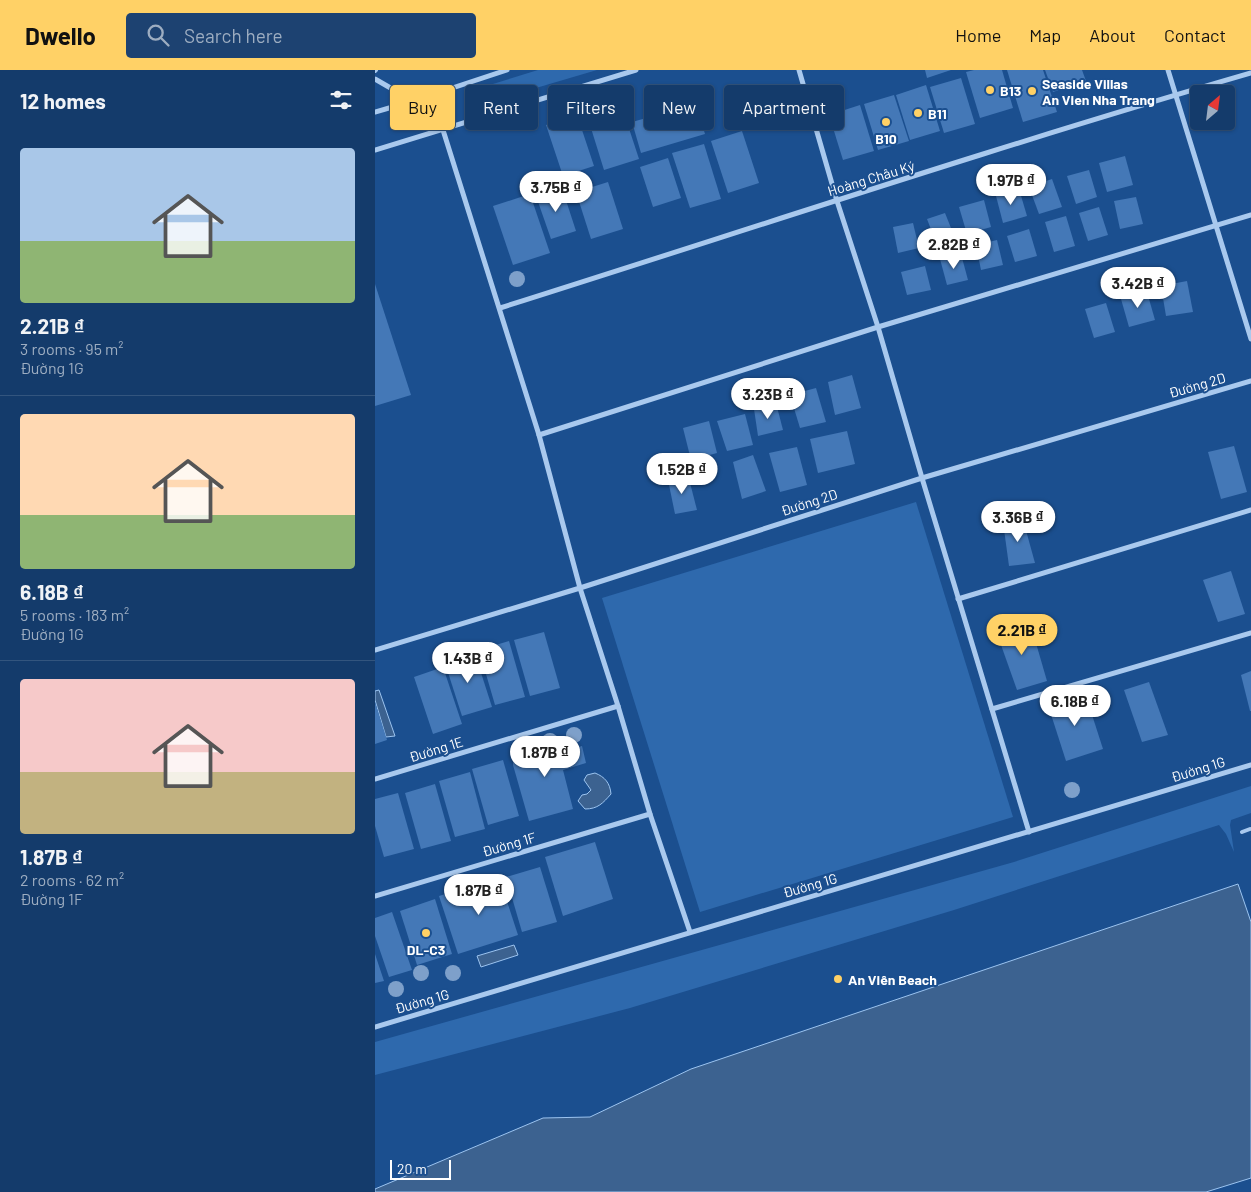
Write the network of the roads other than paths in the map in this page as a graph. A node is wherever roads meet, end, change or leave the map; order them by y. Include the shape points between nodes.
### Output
1 (506, 70) edge
2 (636, 70) edge
3 (799, 70) edge
4 (1168, 70) edge
5 (1251, 73) edge
6 (375, 79) edge
7 (455, 87) edge
8 (390, 88) edge
9 (1175, 95) junction
10 (390, 108) edge
11 (375, 112) edge
12 (455, 126) edge
13 (443, 130) joint
14 (375, 150) edge
15 (837, 201) junction
16 (1251, 214) edge
17 (1215, 225) junction
18 (500, 308) junction
19 (878, 327) junction
20 (1251, 339) edge
21 (1251, 381) edge
22 (539, 435) junction
23 (922, 478) junction
24 (1251, 510) edge
25 (580, 588) junction
26 (958, 599) junction
27 (1251, 633) edge
28 (375, 650) edge
29 (618, 706) junction
30 (991, 708) junction
31 (1251, 765) edge
32 (375, 779) edge
33 (650, 814) junction
34 (1251, 830) edge
35 (1029, 832) junction
36 (1242, 832) dead end
37 (375, 896) edge
38 (690, 932) junction
39 (375, 1027) edge

1 - 7 street
2 - 12 street
3 - 15 street
4 - 9 street
5 - 9 street, Hoàng Châu Ký
6 - 8 street
9 - 15 street, Hoàng Châu Ký
9 - 17 street
10 - 11 street
13 - 14 street
13 - 18 street
15 - 18 street, Hoàng Châu Ký
15 - 19 street
16 - 17 street
17 - 19 street
17 - 20 street
18 - 22 street
19 - 22 street
19 - 23 street
21 - 23 street, Đường 2D
22 - 25 street
23 - 25 street, Đường 2D
23 - 26 street
24 - 26 street
25 - 28 street, Đường 2D
25 - 29 street
26 - 30 street
27 - 30 street
29 - 32 street, Đường 1E
29 - 33 street
30 - 35 street
31 - 35 street, Đường 1G
33 - 37 street, Đường 1F
33 - 38 street
34 - 36 lane
35 - 38 street, Đường 1G
38 - 39 street, Đường 1G

